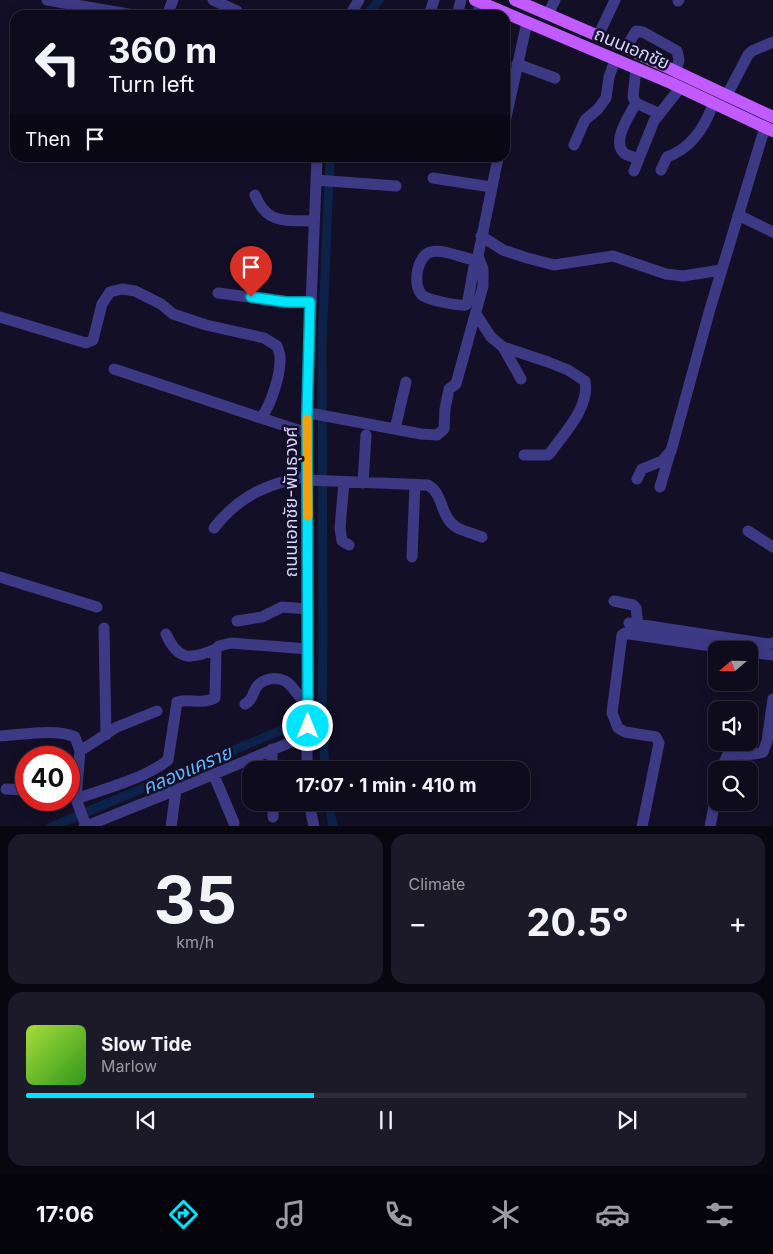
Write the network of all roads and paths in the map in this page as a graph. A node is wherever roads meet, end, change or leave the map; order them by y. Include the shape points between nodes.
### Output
1 (47, 0) edge
2 (213, 0) edge
3 (515, 0) edge
4 (555, 0) edge
5 (615, 0) edge
6 (478, 1) edge
7 (105, 10) edge
8 (235, 10) edge
9 (499, 10) edge
10 (548, 14) junction
11 (510, 15) edge
12 (527, 22) junction
13 (598, 36) junction
14 (773, 42) edge
15 (626, 48) junction
16 (615, 60) junction
17 (517, 64) junction
18 (636, 69) junction
19 (676, 72) junction
20 (555, 78) dead end
21 (510, 83) edge
22 (680, 88) junction
23 (728, 95) junction
24 (636, 103) junction
25 (712, 104) junction
26 (660, 114) junction
27 (773, 117) edge
28 (769, 129) edge
29 (574, 145) dead end
30 (639, 159) junction
31 (317, 162) edge
32 (497, 162) edge
33 (661, 170) dead end
34 (634, 171) dead end
35 (434, 178) dead end
36 (319, 181) junction
37 (396, 186) dead end
38 (491, 187) junction
39 (255, 195) dead end
40 (738, 215) junction
41 (314, 221) junction
42 (773, 232) edge
43 (481, 236) junction
44 (477, 261) junction
45 (722, 270) junction
46 (236, 289) dead end
47 (218, 293) dead end
48 (310, 300) junction
49 (476, 314) junction
50 (0, 317) edge
51 (503, 347) junction
52 (114, 369) dead end
53 (521, 379) dead end
54 (406, 382) dead end
55 (311, 415) junction
56 (261, 418) junction
57 (394, 429) junction
58 (308, 433) junction
59 (366, 435) dead end
60 (671, 451) junction
61 (524, 455) dead end
62 (310, 479) junction
63 (637, 479) dead end
64 (338, 481) junction
65 (363, 483) junction
66 (415, 485) junction
67 (660, 487) dead end
68 (214, 528) dead end
69 (748, 531) dead end
70 (482, 537) dead end
71 (349, 545) dead end
72 (773, 547) edge
73 (412, 557) dead end
74 (0, 576) edge
75 (614, 601) dead end
76 (97, 607) dead end
77 (308, 609) junction
78 (237, 621) dead end
79 (104, 628) dead end
80 (166, 634) dead end
81 (773, 643) edge
82 (708, 646) edge
83 (216, 649) junction
84 (308, 650) junction
85 (758, 653) edge
86 (773, 655) edge
87 (773, 699) edge
88 (308, 701) junction
89 (245, 704) dead end
90 (157, 711) dead end
91 (308, 730) junction
92 (106, 734) junction
93 (0, 736) edge
94 (78, 746) edge
95 (272, 749) junction
96 (80, 751) edge
97 (272, 761) edge
98 (307, 761) edge
99 (725, 761) edge
100 (213, 774) junction
101 (6, 789) dead end
102 (15, 789) edge
103 (176, 790) junction
104 (80, 794) edge
105 (80, 811) edge
106 (273, 811) edge
107 (311, 811) edge
108 (713, 811) edge
109 (273, 817) dead end
110 (85, 823) edge
111 (234, 823) dead end
112 (171, 826) edge
113 (314, 826) edge
114 (642, 826) edge
115 (710, 826) edge

1 - 7 street
2 - 8 street
3 - 10 main road, ถนนเอกชัย
4 - 10 street
5 - 13 street
6 - 9 main road, ถนนเอกชัย
10 - 13 main road, ถนนเอกชัย
11 - 12 main road, ถนนเอกชัย
12 - 16 main road, ถนนเอกชัย
12 - 17 street
13 - 15 main road, ถนนเอกชัย
14 - 23 street via 748,55
15 - 19 main road, ถนนเอกชัย
15 - 19 street via 636,31 643,32 677,51
16 - 18 main road, ถนนเอกชัย
16 - 29 street via 606,98 585,120
17 - 20 street
17 - 21 street
18 - 22 main road, ถนนเอกชัย
18 - 24 street via 632,97
19 - 23 main road, ถนนเอกชัย
22 - 25 main road, ถนนเอกชัย
22 - 26 street
23 - 27 main road, ถนนเอกชัย
24 - 26 street
24 - 30 street via 620,135 620,146 624,154
25 - 28 main road, ถนนเอกชัย
25 - 33 street via 698,135 678,153 667,157
26 - 30 street
28 - 40 street
30 - 34 street
31 - 36 street, ถนนเอกชัย-พันธุวงศ์
32 - 38 street
35 - 38 street
36 - 37 street
36 - 41 street, ถนนเอกชัย-พันธุวงศ์
38 - 43 street
39 - 41 street via 270,217
40 - 42 street
40 - 45 street
41 - 48 street, ถนนเอกชัย-พันธุวงศ์
43 - 44 street
43 - 45 street via 503,250 554,265 613,256 666,274 683,276
44 - 44 street via 431,252 421,260 416,288 423,296 457,306 466,305
44 - 49 street via 483,270 483,286
45 - 60 street
46 - 48 street
47 - 48 street via 286,302
48 - 55 street, ถนนเอกชัย-พันธุวงศ์
49 - 51 street via 491,337
49 - 57 street via 456,384 449,389 444,429 437,435
50 - 56 street via 86,343 93,340 102,304 110,292 122,289 144,295 173,314 264,338 277,346 280,357 268,409
51 - 53 street
51 - 61 street via 568,370 585,381 586,397 551,452 548,455
52 - 56 street
54 - 57 street
55 - 57 street
55 - 58 street, ถนนเอกชัย-พันธุวงศ์
56 - 58 street
58 - 62 street, ถนนเอกชัย-พันธุวงศ์
59 - 65 street
60 - 63 street via 662,460 642,469
60 - 67 street
62 - 64 street
62 - 68 street via 284,481 259,490 227,512
62 - 77 street, ถนนเอกชัย-พันธุวงศ์
64 - 65 street
64 - 71 street via 342,541
65 - 66 street
66 - 70 street via 434,488 454,526
66 - 73 street
69 - 72 street
74 - 76 street
75 - 81 street via 636,608 634,624
77 - 78 street via 282,607 262,617
77 - 84 street, ถนนเอกชัย-พันธุวงศ์
79 - 92 street
80 - 83 street via 172,648 187,657
82 - 114 street via 622,635 612,713 618,728 656,737 659,743
83 - 84 street via 231,643
83 - 104 street via 215,698 177,702 168,760 144,774
84 - 88 street, ถนนเอกชัย-พันธุวงศ์
85 - 86 street
87 - 99 street via 763,752 742,756 733,754
88 - 89 street via 286,681 271,679 260,683
88 - 91 street, ถนนเอกชัย-พันธุวงศ์
90 - 92 street
91 - 95 street
91 - 98 street, ถนนเอกชัย-พันธุวงศ์
92 - 96 street
93 - 94 street via 69,734 75,737
95 - 97 street
95 - 100 street
100 - 103 street
100 - 111 street
101 - 102 street
103 - 110 street
103 - 112 street
105 - 110 street
106 - 109 street
107 - 113 street
108 - 115 street

